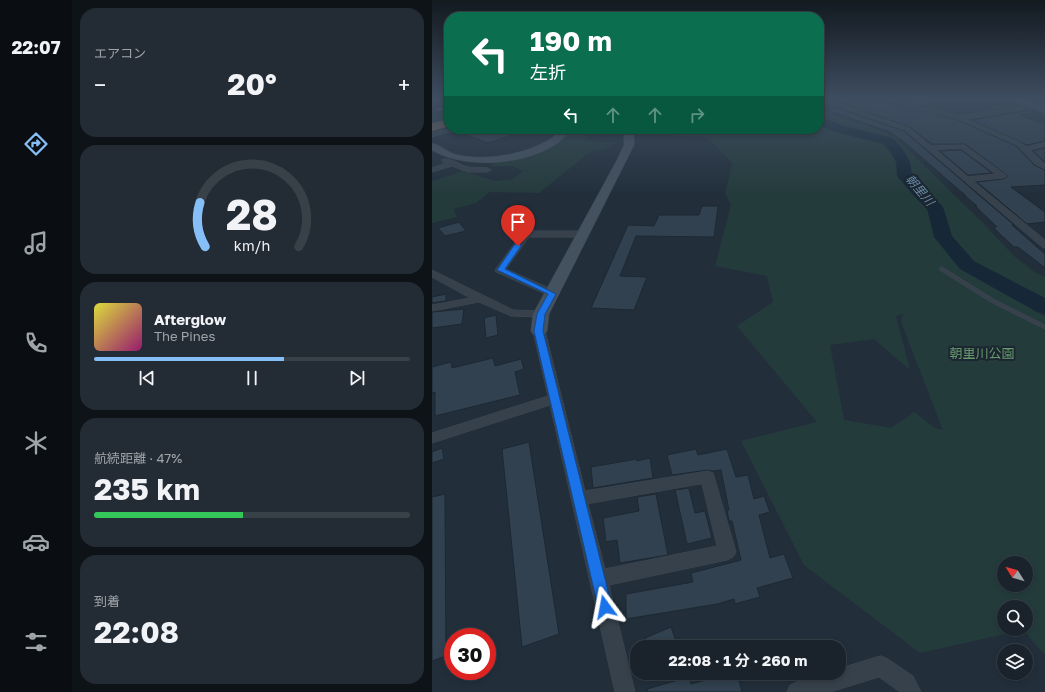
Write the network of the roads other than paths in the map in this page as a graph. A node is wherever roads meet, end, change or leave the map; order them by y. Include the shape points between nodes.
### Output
1 (909, 130) edge
2 (988, 130) edge
3 (562, 134) edge
4 (629, 134) edge
5 (1045, 144) edge
6 (432, 146) edge
7 (930, 148) junction
8 (1027, 149) junction
9 (487, 159) junction
10 (462, 167) junction
11 (1045, 167) edge
12 (432, 170) edge
13 (487, 170) dead end
14 (967, 179) junction
15 (584, 234) junction
16 (1045, 245) edge
17 (942, 269) dead end
18 (432, 273) edge
19 (552, 294) junction
20 (480, 299) junction
21 (432, 308) edge
22 (541, 314) junction
23 (1045, 327) edge
24 (539, 331) joint
25 (556, 398) junction
26 (432, 438) edge
27 (579, 499) junction
28 (598, 579) junction
29 (625, 692) edge
30 (797, 692) edge
31 (911, 692) edge

1 - 7 street
2 - 8 street
3 - 9 street via 557,140 523,154
4 - 15 street via 629,145
5 - 8 street
6 - 9 street via 454,156
7 - 14 street
7 - 14 street via 962,146 1003,176
8 - 11 street via 1039,165
9 - 10 street via 485,162
10 - 12 street via 450,162
10 - 13 street via 468,170
14 - 16 street
15 - 19 street
15 - 19 street via 526,234 500,270
17 - 23 lane via 994,301
18 - 20 street
19 - 22 street
20 - 21 street
20 - 22 street via 511,313
22 - 24 street
24 - 25 street
25 - 26 street
25 - 27 street
27 - 28 street
27 - 28 street via 708,477 727,552
28 - 29 street
30 - 31 street via 881,666 906,683

